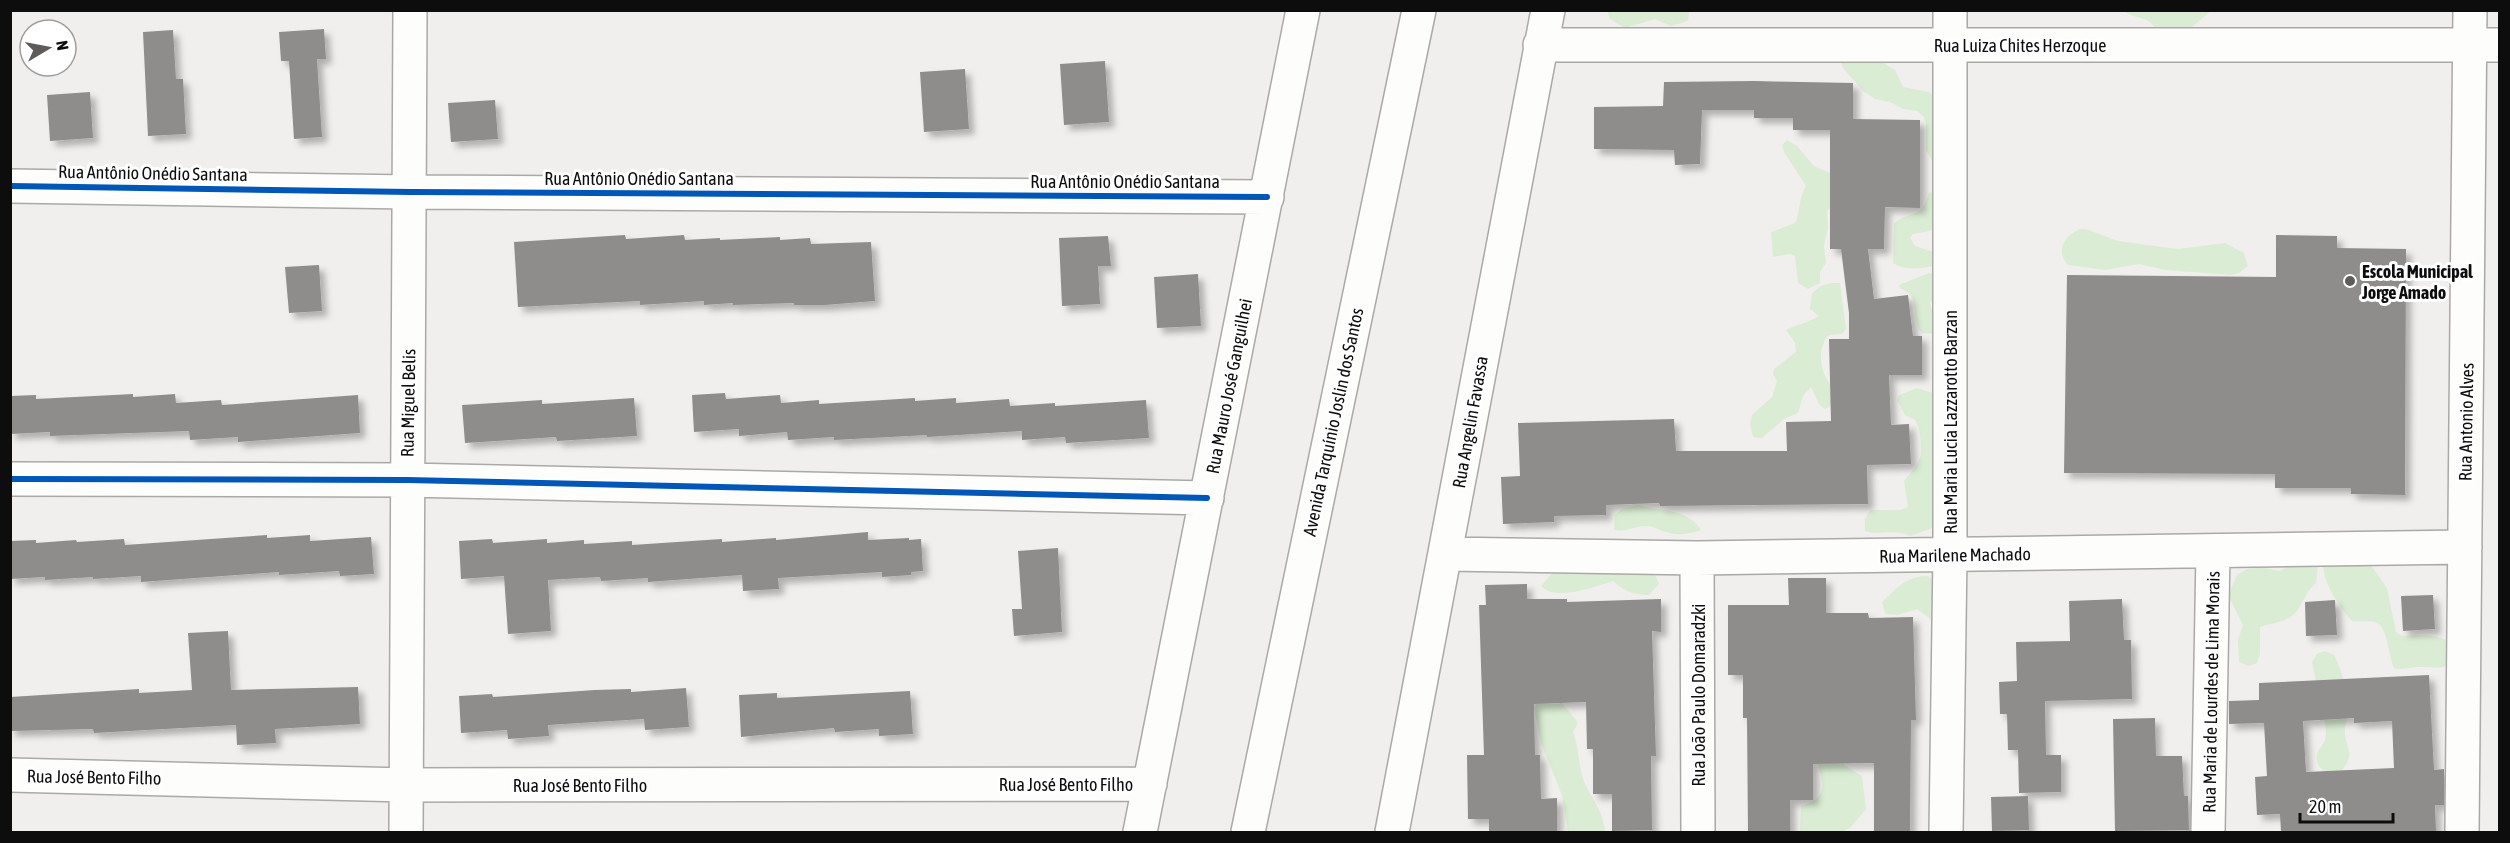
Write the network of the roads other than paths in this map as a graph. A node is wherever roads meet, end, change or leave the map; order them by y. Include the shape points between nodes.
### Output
1 (410, 10) edge
2 (1303, 10) edge
3 (1419, 10) edge
4 (1548, 10) edge
5 (1950, 10) edge
6 (2470, 10) edge
7 (1540, 45) junction
8 (1950, 45) junction
9 (2484, 45) edge
10 (10, 186) edge
11 (411, 192) junction
12 (1267, 197) junction
13 (10, 478) edge
14 (407, 480) junction
15 (1207, 498) junction
16 (2465, 547) junction
17 (2213, 552) junction
18 (1446, 554) junction
19 (1950, 555) junction
20 (1697, 558) junction
21 (10, 775) edge
22 (1150, 784) junction
23 (406, 785) junction
24 (406, 832) edge
25 (1140, 832) edge
26 (1248, 832) edge
27 (1392, 832) edge
28 (1698, 832) edge
29 (1946, 832) edge
30 (2208, 832) edge
31 (2462, 832) edge

1 - 11 street, Rua Miguel Belis
2 - 12 street, Rua Mauro José Ganguilhei
3 - 26 street, Avenida Tarquínio Joslin dos Santos
4 - 7 street, Rua Angelin Favassa
5 - 8 street, Rua Maria Lucia Lazzarotto Barzan
6 - 9 street, Rua Antonio Alves
7 - 8 street, Rua Luiza Chites Herzoque
7 - 18 street, Rua Angelin Favassa
8 - 9 street, Rua Luiza Chites Herzoque
8 - 19 street, Rua Maria Lucia Lazzarotto Barzan
9 - 16 street, Rua Antonio Alves
10 - 11 street, Rua Antônio Onédio Santana
11 - 12 street, Rua Antônio Onédio Santana
11 - 14 street, Rua Miguel Belis
12 - 15 street, Rua Mauro José Ganguilhei
13 - 14 street
14 - 15 street
14 - 23 street, Rua Miguel Belis
15 - 22 street, Rua Mauro José Ganguilhei
16 - 17 street, Rua Marilene Machado
16 - 31 street, Rua Antonio Alves
17 - 19 street, Rua Marilene Machado
17 - 30 street, Rua Maria de Lourdes de Lima Morais
18 - 20 street, Rua Marilene Machado
18 - 27 street, Rua Angelin Favassa
19 - 20 street, Rua Marilene Machado
19 - 29 street, Rua Maria Lucia Lazzarotto Barzan
20 - 28 street, Rua João Paulo Domaradzki
21 - 23 street, Rua José Bento Filho
22 - 23 street, Rua José Bento Filho
22 - 25 street, Rua Mauro José Ganguilhei
23 - 24 street, Rua Miguel Belis

